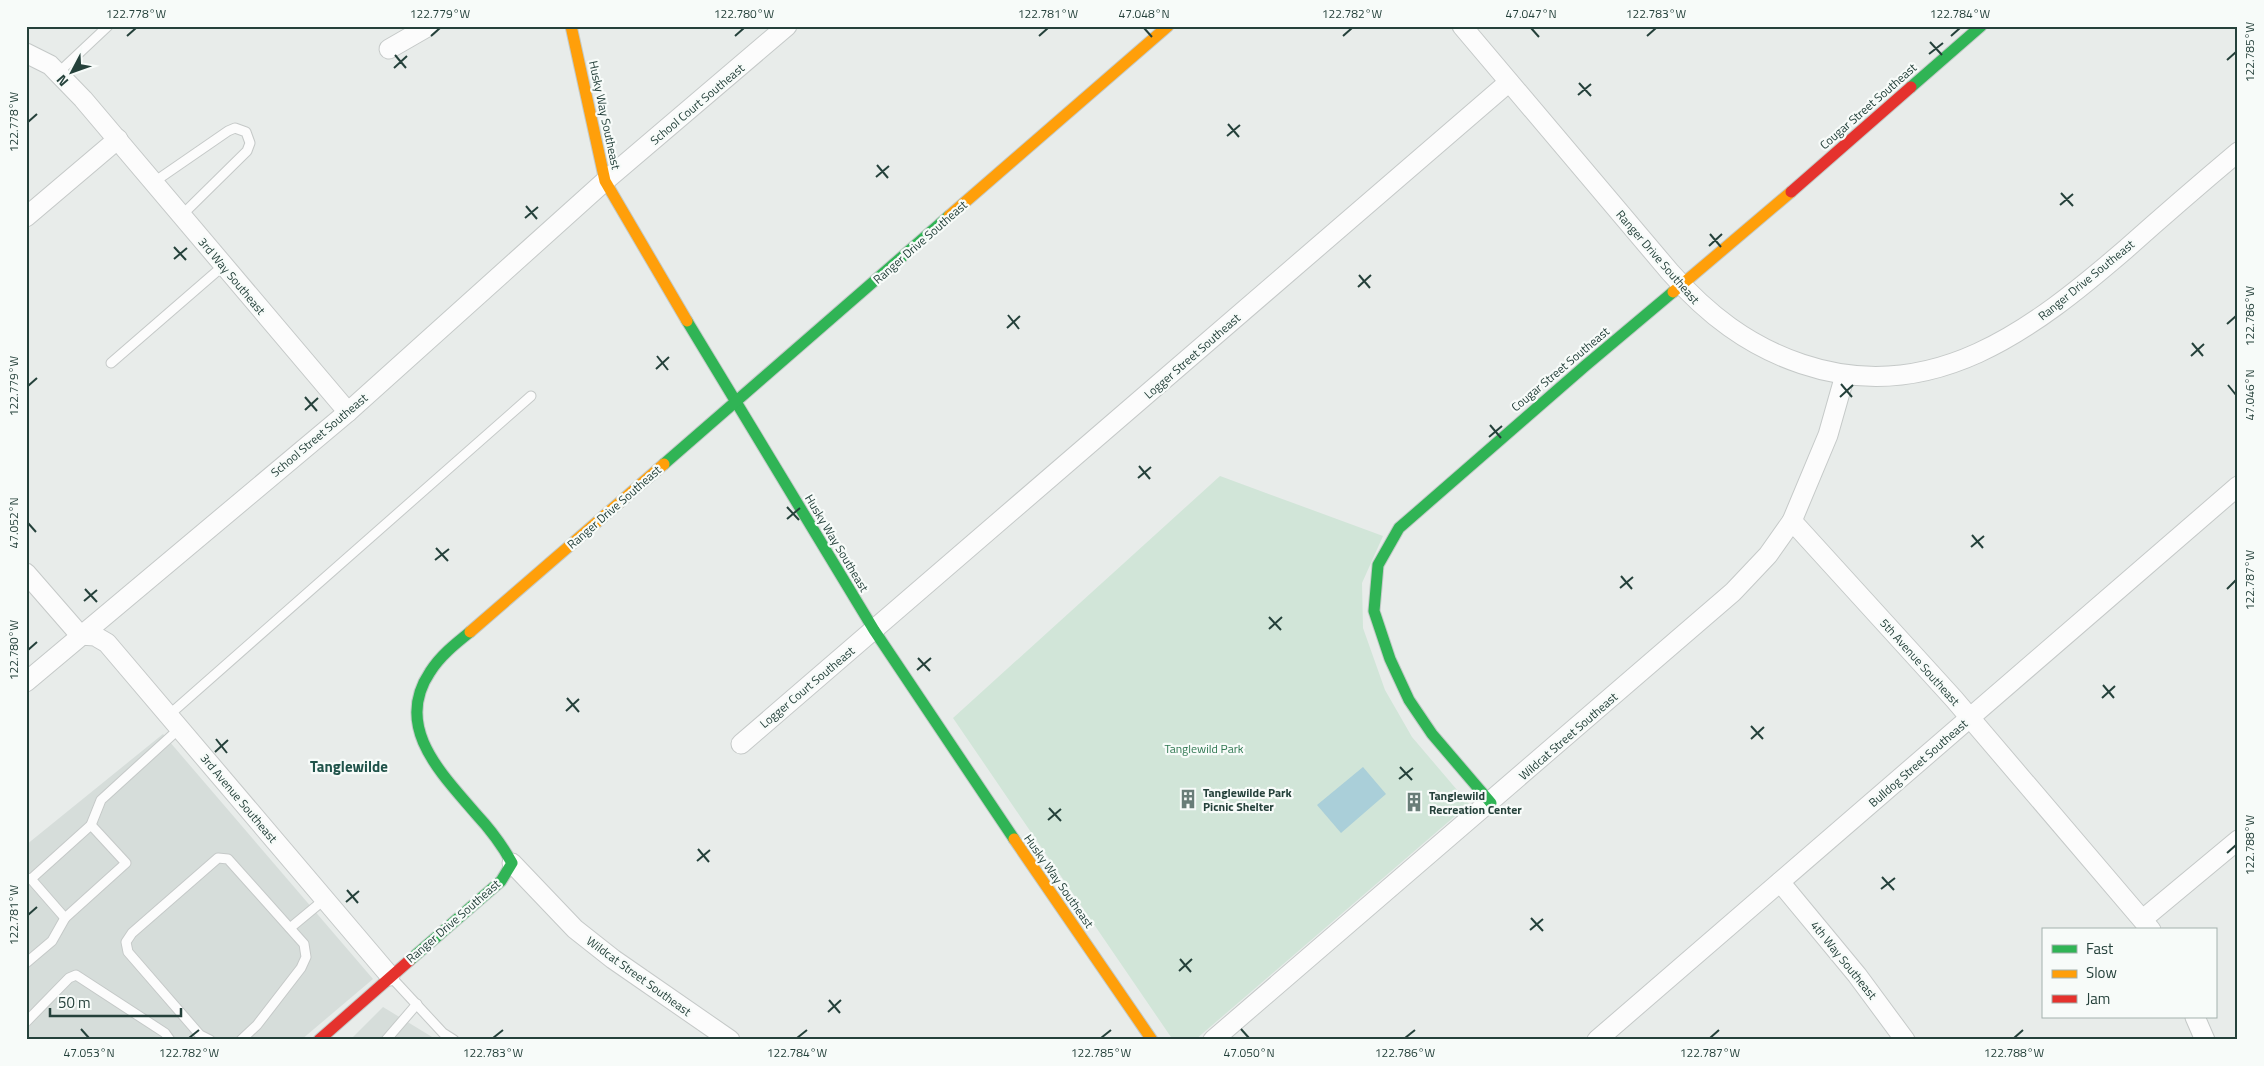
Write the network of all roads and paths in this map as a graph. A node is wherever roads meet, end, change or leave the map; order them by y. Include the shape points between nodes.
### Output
1 (108, 26) edge
2 (429, 26) edge
3 (571, 26) edge
4 (787, 26) edge
5 (1168, 26) edge
6 (1462, 26) edge
7 (1981, 26) edge
8 (390, 49) dead end
9 (26, 53) edge
10 (58, 73) junction
11 (1509, 82) junction
12 (118, 139) junction
13 (2238, 152) edge
14 (605, 181) junction
15 (154, 182) junction
16 (181, 216) junction
17 (26, 217) edge
18 (222, 266) junction
19 (1682, 286) junction
20 (111, 363) dead end
21 (1844, 375) junction
22 (531, 396) dead end
23 (735, 403) junction
24 (348, 412) junction
25 (2238, 486) edge
26 (1792, 521) junction
27 (26, 573) edge
28 (874, 630) junction
29 (80, 636) junction
30 (26, 682) edge
31 (1970, 718) junction
32 (175, 721) junction
33 (741, 744) dead end
34 (1491, 803) junction
35 (91, 825) junction
36 (2238, 840) edge
37 (512, 863) junction
38 (28, 879) edge
39 (1780, 882) junction
40 (325, 899) junction
41 (65, 918) junction
42 (2147, 925) edge
43 (290, 928) junction
44 (26, 962) edge
45 (390, 976) junction
46 (417, 1004) junction
47 (2195, 1018) edge
48 (26, 1022) edge
49 (170, 1040) edge
50 (210, 1040) edge
51 (241, 1040) edge
52 (319, 1040) edge
53 (386, 1040) edge
54 (454, 1040) edge
55 (730, 1040) edge
56 (1152, 1040) edge
57 (1213, 1040) edge
58 (1597, 1040) edge
59 (1905, 1040) edge
60 (2205, 1040) edge

1 - 10 lane
2 - 8 street
3 - 14 street, Husky Way Southeast
4 - 14 street, School Court Southeast
5 - 23 street, Ranger Drive Southeast
6 - 11 street, Ranger Drive Southeast
7 - 19 street, Cougar Street Southeast
9 - 10 street, 3rd Way Southeast via 50,65
10 - 12 street, 3rd Way Southeast
11 - 19 street, Ranger Drive Southeast
11 - 28 street, Logger Street Southeast
12 - 15 street, 3rd Way Southeast
12 - 17 street
13 - 21 street, Ranger Drive Southeast via 2089,280 2010,337 1947,365 1913,374 1886,377
14 - 23 street, Husky Way Southeast
14 - 24 street, School Street Southeast
15 - 16 street, 3rd Way Southeast
15 - 16 lane via 228,131 235,128 246,132 250,143 247,151
16 - 18 street, 3rd Way Southeast
18 - 20 lane
18 - 24 street, 3rd Way Southeast
19 - 21 street, Ranger Drive Southeast via 1706,310 1746,340 1811,367
19 - 34 street, Cougar Street Southeast via 1418,509 1399,528 1378,565 1374,610 1390,659 1409,700 1438,741
21 - 26 street, Wildcat Street Southeast via 1828,435
22 - 32 lane
23 - 28 street, Husky Way Southeast
23 - 37 street, Ranger Drive Southeast via 479,624 446,654 425,681 417,717 419,733 426,748 500,841
24 - 29 street, School Street Southeast
25 - 31 street, Bulldog Street Southeast
26 - 31 street, 5th Avenue Southeast
26 - 34 street, Wildcat Street Southeast via 1768,555 1733,592
27 - 29 street
28 - 33 street, Logger Court Southeast
28 - 56 street, Husky Way Southeast
29 - 30 street, School Street Southeast
29 - 32 street, 3rd Avenue Southeast via 95,636 107,644
31 - 39 street, Bulldog Street Southeast
31 - 42 street, 5th Avenue Southeast
32 - 35 lane via 101,800
32 - 40 street, 3rd Avenue Southeast
34 - 57 street, Wildcat Street Southeast
35 - 38 lane
35 - 41 lane via 126,863
36 - 42 street
37 - 45 street, Ranger Drive Southeast via 501,880
37 - 55 street, Wildcat Street Southeast via 575,929
38 - 41 lane
39 - 58 street, Bulldog Street Southeast
39 - 59 street, 4th Way Southeast via 1857,975
40 - 43 lane
40 - 45 street, 3rd Avenue Southeast
41 - 44 lane via 52,941
43 - 50 lane via 228,860 218,858 132,933 126,942 128,952 200,1035
43 - 51 lane via 304,944 306,958 257,1025
45 - 46 lane
45 - 52 street, Ranger Drive Southeast
46 - 53 lane
46 - 54 lane
47 - 60 street
48 - 49 lane via 69,978 76,975 165,1033

